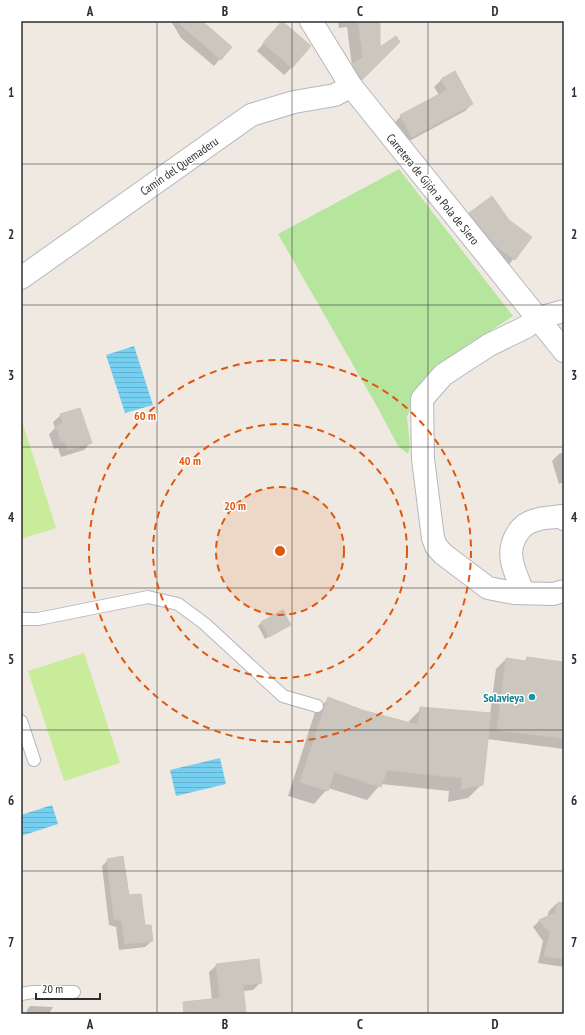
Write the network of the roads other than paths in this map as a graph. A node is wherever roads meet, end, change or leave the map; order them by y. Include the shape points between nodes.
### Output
1 (312, 21) edge
2 (351, 86) junction
3 (21, 278) edge
4 (564, 311) edge
5 (538, 318) junction
6 (564, 351) edge
7 (564, 519) edge
8 (564, 590) edge
9 (523, 593) junction
10 (21, 619) edge
11 (317, 706) dead end
12 (21, 721) edge
13 (34, 760) dead end
14 (74, 992) dead end
15 (21, 994) edge

1 - 2 street, Carretera de Gijón a Pola de Siero
2 - 3 street, Camín del Quemaderu via 335,95 294,102 251,115
2 - 5 street, Carretera de Gijón a Pola de Siero
4 - 5 street
5 - 6 street, Carretera de Gijón a Pola de Siero
5 - 9 street via 526,327 489,345 443,375 422,399 423,459 436,546 488,588
7 - 9 street via 561,516 536,520 521,527 514,539 510,549
8 - 9 street via 553,594
10 - 11 lane via 38,619 148,597 178,604 205,624 283,696
12 - 13 lane
14 - 15 lane

